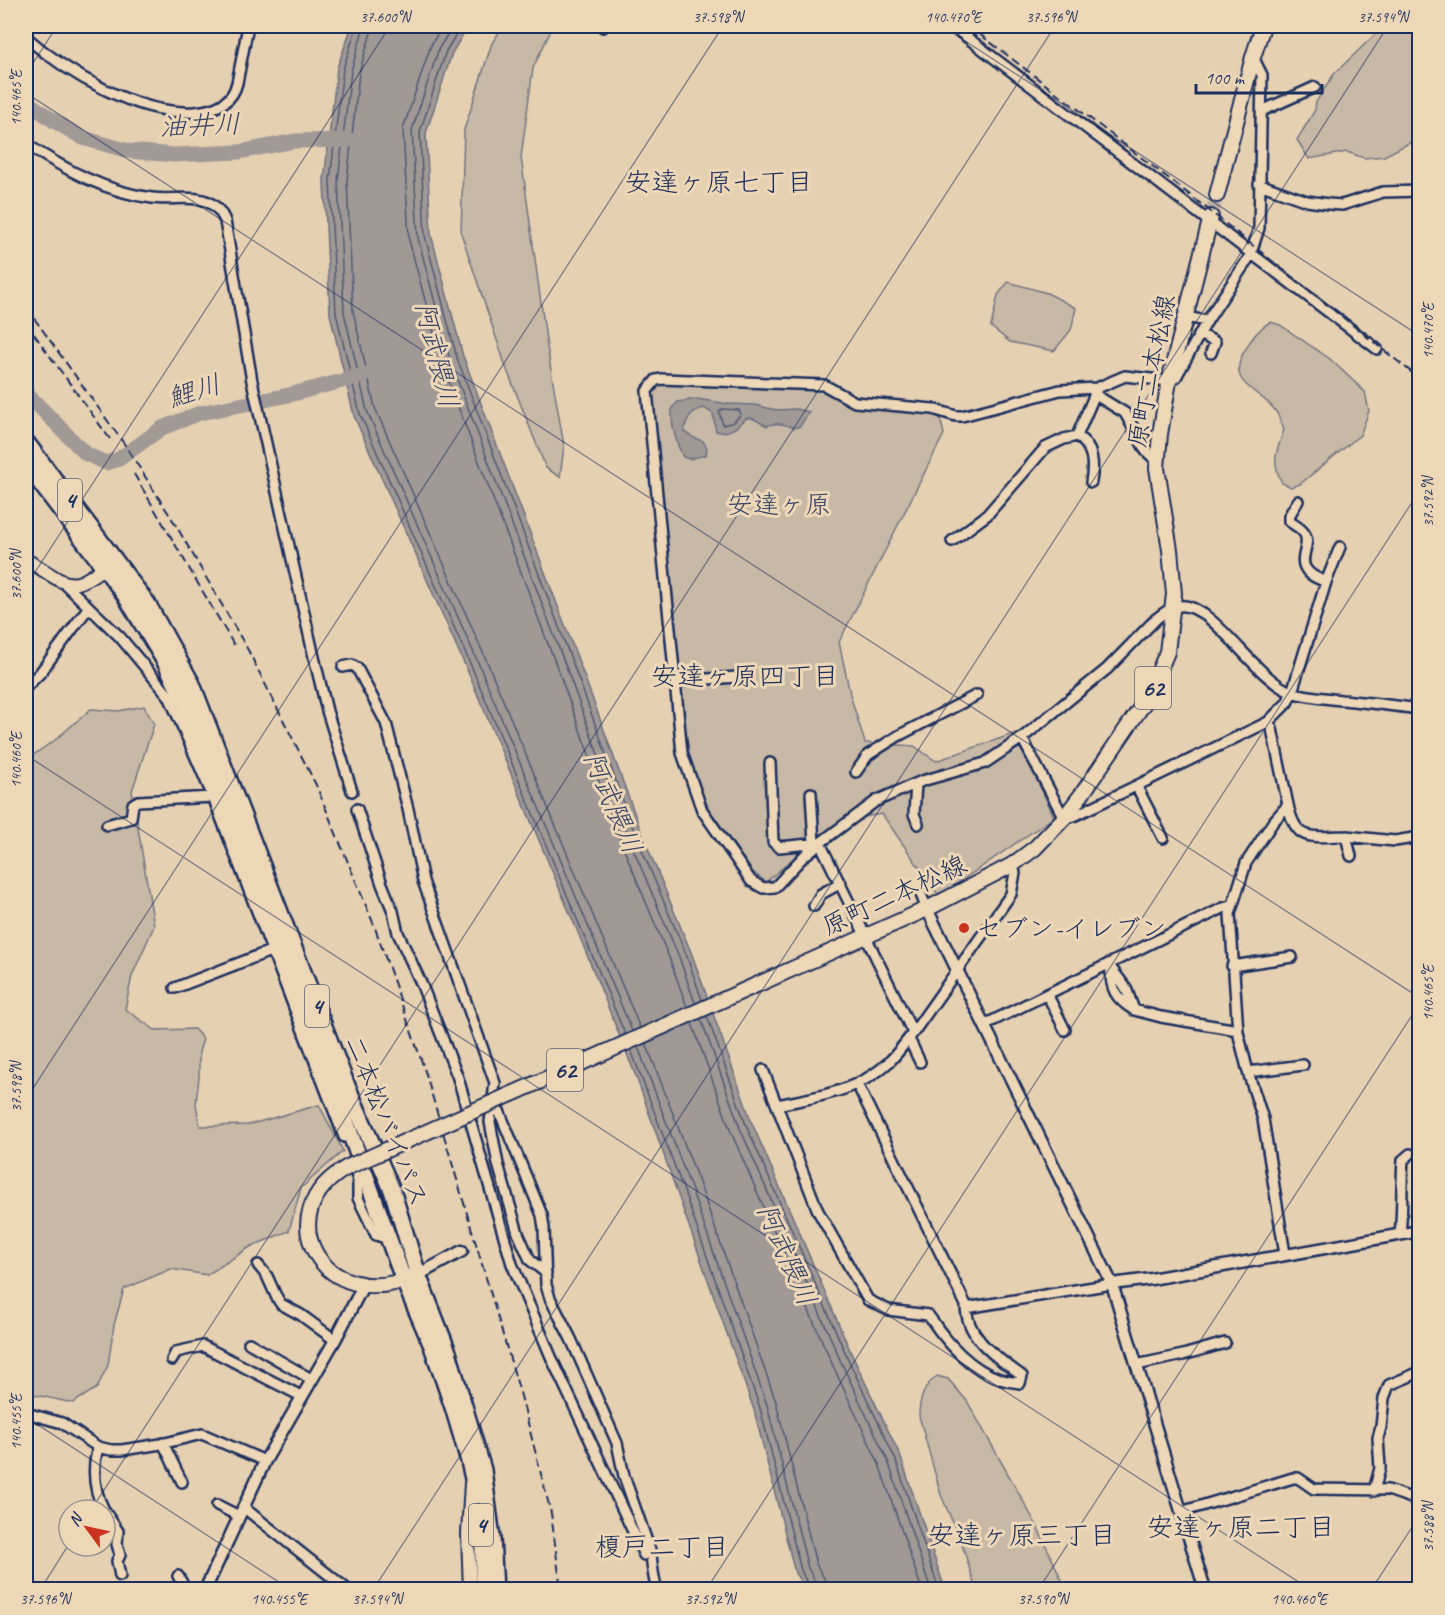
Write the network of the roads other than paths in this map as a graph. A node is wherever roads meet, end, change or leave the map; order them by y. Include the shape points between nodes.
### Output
1 (248, 26) edge
2 (952, 26) edge
3 (1263, 26) edge
4 (26, 37) edge
5 (1253, 57) junction
6 (1315, 87) dead end
7 (1262, 111) junction
8 (26, 144) edge
9 (1259, 184) junction
10 (1419, 191) edge
11 (1217, 195) tunnel mouth
12 (1210, 219) junction
13 (1250, 253) junction
14 (1185, 317) junction
15 (1207, 321) junction
16 (1200, 334) junction
17 (1377, 349) dead end
18 (1211, 353) dead end
19 (1169, 381) junction
20 (1096, 391) junction
21 (1077, 436) junction
22 (26, 442) edge
23 (1157, 461) junction
24 (26, 464) edge
25 (1091, 482) dead end
26 (1298, 501) dead end
27 (952, 541) dead end
28 (1340, 547) dead end
29 (26, 560) edge
30 (110, 563) junction
31 (1326, 582) junction
32 (65, 584) junction
33 (88, 608) junction
34 (1173, 608) junction
35 (343, 667) dead end
36 (738, 677) dead end
37 (676, 681) junction
38 (26, 687) edge
39 (1292, 692) junction
40 (977, 695) dead end
41 (1419, 709) edge
42 (1268, 722) junction
43 (1022, 738) junction
44 (770, 763) dead end
45 (856, 772) dead end
46 (916, 784) junction
47 (1137, 787) junction
48 (352, 791) dead end
49 (811, 793) dead end
50 (213, 797) junction
51 (1288, 805) junction
52 (357, 809) dead end
53 (1064, 818) junction
54 (918, 824) dead end
55 (107, 825) dead end
56 (1346, 836) junction
57 (1419, 837) edge
58 (1163, 838) dead end
59 (817, 843) junction
60 (1351, 856) dead end
61 (1012, 865) junction
62 (841, 883) junction
63 (917, 885) dead end
64 (814, 906) dead end
65 (1231, 906) junction
66 (927, 909) junction
67 (866, 937) junction
68 (273, 950) junction
69 (1292, 957) dead end
70 (1109, 966) junction
71 (1232, 966) junction
72 (957, 971) junction
73 (175, 988) dead end
74 (1047, 994) junction
75 (984, 1025) junction
76 (1065, 1030) dead end
77 (1238, 1030) junction
78 (911, 1036) junction
79 (920, 1062) dead end
80 (1304, 1065) dead end
81 (763, 1070) dead end
82 (1248, 1072) junction
83 (857, 1084) junction
84 (495, 1101) junction
85 (778, 1105) junction
86 (1410, 1154) dead end
87 (1419, 1231) edge
88 (1400, 1234) junction
89 (389, 1239) junction
90 (462, 1251) dead end
91 (1285, 1254) junction
92 (258, 1265) dead end
93 (546, 1273) junction
94 (411, 1278) junction
95 (1112, 1284) junction
96 (363, 1286) junction
97 (966, 1308) junction
98 (334, 1340) junction
99 (249, 1343) dead end
100 (1225, 1343) dead end
101 (172, 1360) dead end
102 (1136, 1365) junction
103 (1419, 1372) edge
104 (312, 1379) junction
105 (301, 1396) junction
106 (26, 1413) edge
107 (163, 1443) junction
108 (98, 1447) junction
109 (264, 1461) junction
110 (470, 1461) junction
111 (483, 1470) junction
112 (182, 1482) dead end
113 (1374, 1491) junction
114 (98, 1498) edge
115 (1419, 1499) edge
116 (217, 1505) dead end
117 (241, 1511) junction
118 (1181, 1512) junction
119 (117, 1544) edge
120 (644, 1555) dead end
121 (120, 1576) dead end
122 (178, 1576) dead end
123 (661, 1588) edge
124 (186, 1590) edge
125 (204, 1590) edge
126 (348, 1590) edge
127 (470, 1590) edge
128 (483, 1590) edge
129 (495, 1590) edge
130 (502, 1590) edge
131 (1205, 1590) edge

1 - 4 street via 235,91 214,109 185,112 156,110 117,95 68,69
2 - 12 street
3 - 5 main road
5 - 7 street via 1262,75
5 - 11 main road
6 - 7 street
7 - 9 street
8 - 48 street via 90,180 117,190 153,198 207,201 222,213 252,381 304,614 327,711
9 - 10 street via 1307,201 1342,205 1383,192
9 - 13 street via 1258,228
12 - 13 street
12 - 14 main road, 原町二本松線 / 62
13 - 15 street
13 - 17 street
14 - 15 street
14 - 19 main road, 原町二本松線 / 62
15 - 16 street
16 - 18 street via 1215,342
16 - 19 street via 1176,378
19 - 20 street via 1125,376
19 - 23 main road, 原町二本松線 / 62
20 - 21 street
20 - 23 street via 1125,413 1146,451
20 - 37 street via 1060,390 956,416 933,409 855,402 824,385 656,380 647,391
21 - 25 street via 1086,444 1094,463
21 - 27 street via 1045,448 987,515
22 - 30 highway, 4
23 - 34 main road, 原町二本松線 / 62 via 1172,563
24 - 30 highway, 4
26 - 31 street via 1289,521 1304,531 1307,538 1304,568
28 - 31 street
29 - 32 main road
30 - 32 main road via 74,585
30 - 89 highway, 二本松バイパス / 4 via 185,704 294,979
30 - 94 highway, 二本松バイパス / 4 via 147,603 192,684 347,1086 392,1190
31 - 39 street
32 - 33 street
33 - 38 street
33 - 50 street via 120,638 169,696
34 - 39 street via 1181,605 1209,617 1260,671
34 - 43 street via 1155,619 1107,669
34 - 53 main road, 原町二本松線 / 62 via 1167,652 1148,697
35 - 93 street via 357,668 386,723 423,881 495,1083 490,1122 507,1195 525,1251
36 - 37 street
37 - 59 street via 682,753 700,807 751,881 762,888 775,887
39 - 41 street
39 - 42 street
40 - 45 street via 888,742 868,755
42 - 47 street
42 - 51 street
43 - 46 street via 985,763
43 - 53 street
44 - 59 street via 773,842 778,847
46 - 54 street via 914,814
46 - 59 street via 876,801
47 - 53 street
47 - 58 street
49 - 59 street
50 - 55 street via 138,801 133,804 131,819
50 - 68 street
51 - 56 street via 1291,821 1301,833
51 - 65 street via 1246,863
52 - 120 street via 398,933 458,1078 512,1264
53 - 61 main road, 原町二本松線 / 62
56 - 57 street via 1395,841
56 - 60 street
59 - 62 street
61 - 66 main road, 原町二本松線 / 62
61 - 72 street via 1015,873 1011,894
62 - 64 street via 821,894
62 - 67 street
63 - 66 street
65 - 70 street
65 - 71 street
66 - 67 main road, 原町二本松線 / 62
66 - 72 street
67 - 78 street
67 - 84 main road, 原町二本松線 / 62, bridge
68 - 73 street
68 - 89 street via 351,1154 358,1198 376,1235
69 - 71 street
70 - 74 street
70 - 77 street via 1126,988 1134,1010
71 - 77 street
72 - 75 street
72 - 78 street
74 - 75 street
74 - 76 street
75 - 95 street
77 - 82 street
78 - 79 street
78 - 83 street via 891,1060
80 - 82 street
81 - 85 street
82 - 91 street via 1263,1119
83 - 85 street
83 - 97 street
84 - 93 street via 536,1199 544,1228
84 - 96 main road, 原町二本松線 / 62, bridge via 348,1167 329,1180 318,1195 309,1218 312,1246 340,1278
85 - 97 street via 818,1211 868,1300 888,1310 928,1315 955,1350 970,1362 1008,1382 1020,1383 1022,1376 975,1335 967,1322
86 - 88 street via 1403,1160
87 - 88 street
88 - 91 street
89 - 94 highway, 二本松バイパス / 4
90 - 94 street
91 - 95 street
92 - 98 street via 281,1304
93 - 123 street via 555,1309 617,1443 624,1476 651,1553 650,1566
94 - 96 main road, 原町二本松線 / 62
94 - 110 highway, 二本松バイパス / 4
94 - 111 highway, 二本松バイパス / 4 via 448,1352
95 - 97 street
95 - 102 street
96 - 98 street
98 - 104 street
99 - 104 street
100 - 102 street
101 - 105 street via 176,1352 203,1346
102 - 118 street
103 - 113 street via 1389,1385 1378,1438 1380,1468
104 - 105 street
105 - 109 street
106 - 108 street via 62,1423
107 - 108 street via 122,1450
107 - 109 street via 202,1434
107 - 112 street
108 - 114 street via 94,1459
109 - 117 street
110 - 127 main road
110 - 128 highway, 二本松バイパス / 4 via 481,1524
111 - 129 highway, 二本松バイパス / 4
111 - 130 main road
113 - 115 street via 1388,1490
113 - 118 street via 1314,1489 1293,1478
116 - 117 street
117 - 125 street
117 - 126 street
118 - 131 street
119 - 121 street
122 - 124 street

